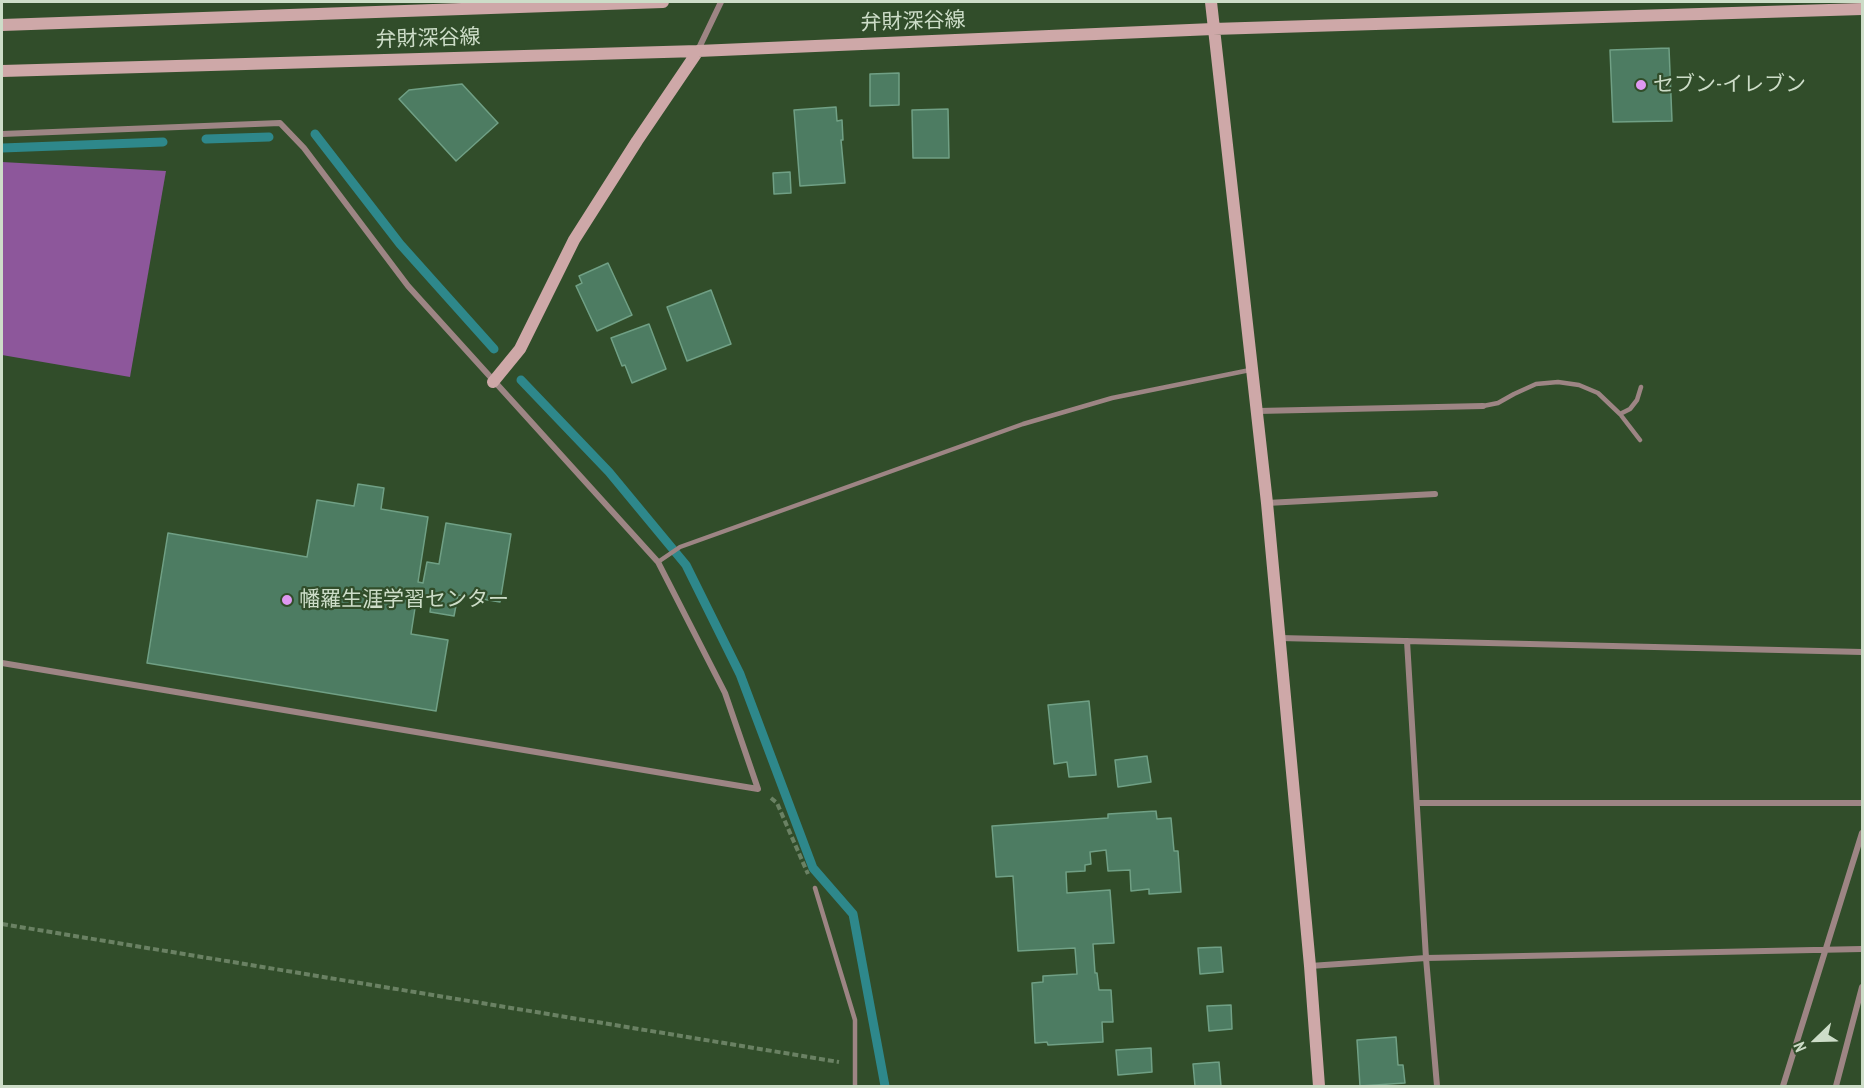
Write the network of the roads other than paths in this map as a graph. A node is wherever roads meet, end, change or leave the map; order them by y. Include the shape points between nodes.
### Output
1 (663, 2) edge
2 (721, 2) edge
3 (1211, 2) edge
4 (1863, 9) edge
5 (2, 25) edge
6 (1214, 29) junction
7 (698, 51) junction
8 (2, 72) edge
9 (2, 134) edge
10 (1252, 370) junction
11 (493, 381) junction
12 (1641, 387) dead end
13 (1483, 406) joint
14 (1258, 411) junction
15 (1620, 414) junction
16 (1640, 440) dead end
17 (1436, 494) dead end
18 (1267, 503) junction
19 (658, 562) junction
20 (1280, 638) junction
21 (1407, 641) junction
22 (1863, 652) edge
23 (2, 663) edge
24 (1417, 803) junction
25 (1863, 803) edge
26 (1863, 833) edge
27 (815, 888) road end
28 (1826, 949) junction
29 (1863, 949) edge
30 (1426, 958) junction
31 (1310, 966) junction
32 (1863, 987) edge
33 (1860, 1009) edge
34 (855, 1086) edge
35 (1319, 1086) edge
36 (1437, 1086) edge
37 (1783, 1086) edge
38 (1836, 1086) edge

1 - 5 main road, 弁財深谷線
2 - 7 street
3 - 6 main road
4 - 6 main road, 弁財深谷線
6 - 7 main road, 弁財深谷線
6 - 10 main road
7 - 8 main road, 弁財深谷線
7 - 11 main road via 574,240 520,349
9 - 11 street via 280,123 304,148 408,286
10 - 14 main road
10 - 19 lane via 1112,398 1023,424 681,547
11 - 19 street
12 - 15 lane via 1634,404
13 - 14 street
13 - 15 lane via 1536,384 1558,382 1598,393
14 - 18 main road
15 - 16 lane
17 - 18 street
18 - 20 main road
19 - 23 street via 725,693 758,789
20 - 21 street
20 - 31 main road
21 - 22 street
21 - 24 street
24 - 25 street
24 - 30 street
26 - 28 street
27 - 34 lane via 855,1020
28 - 29 street
28 - 30 street
28 - 37 street
30 - 31 street
30 - 36 street
31 - 35 main road
32 - 33 street
33 - 38 street

